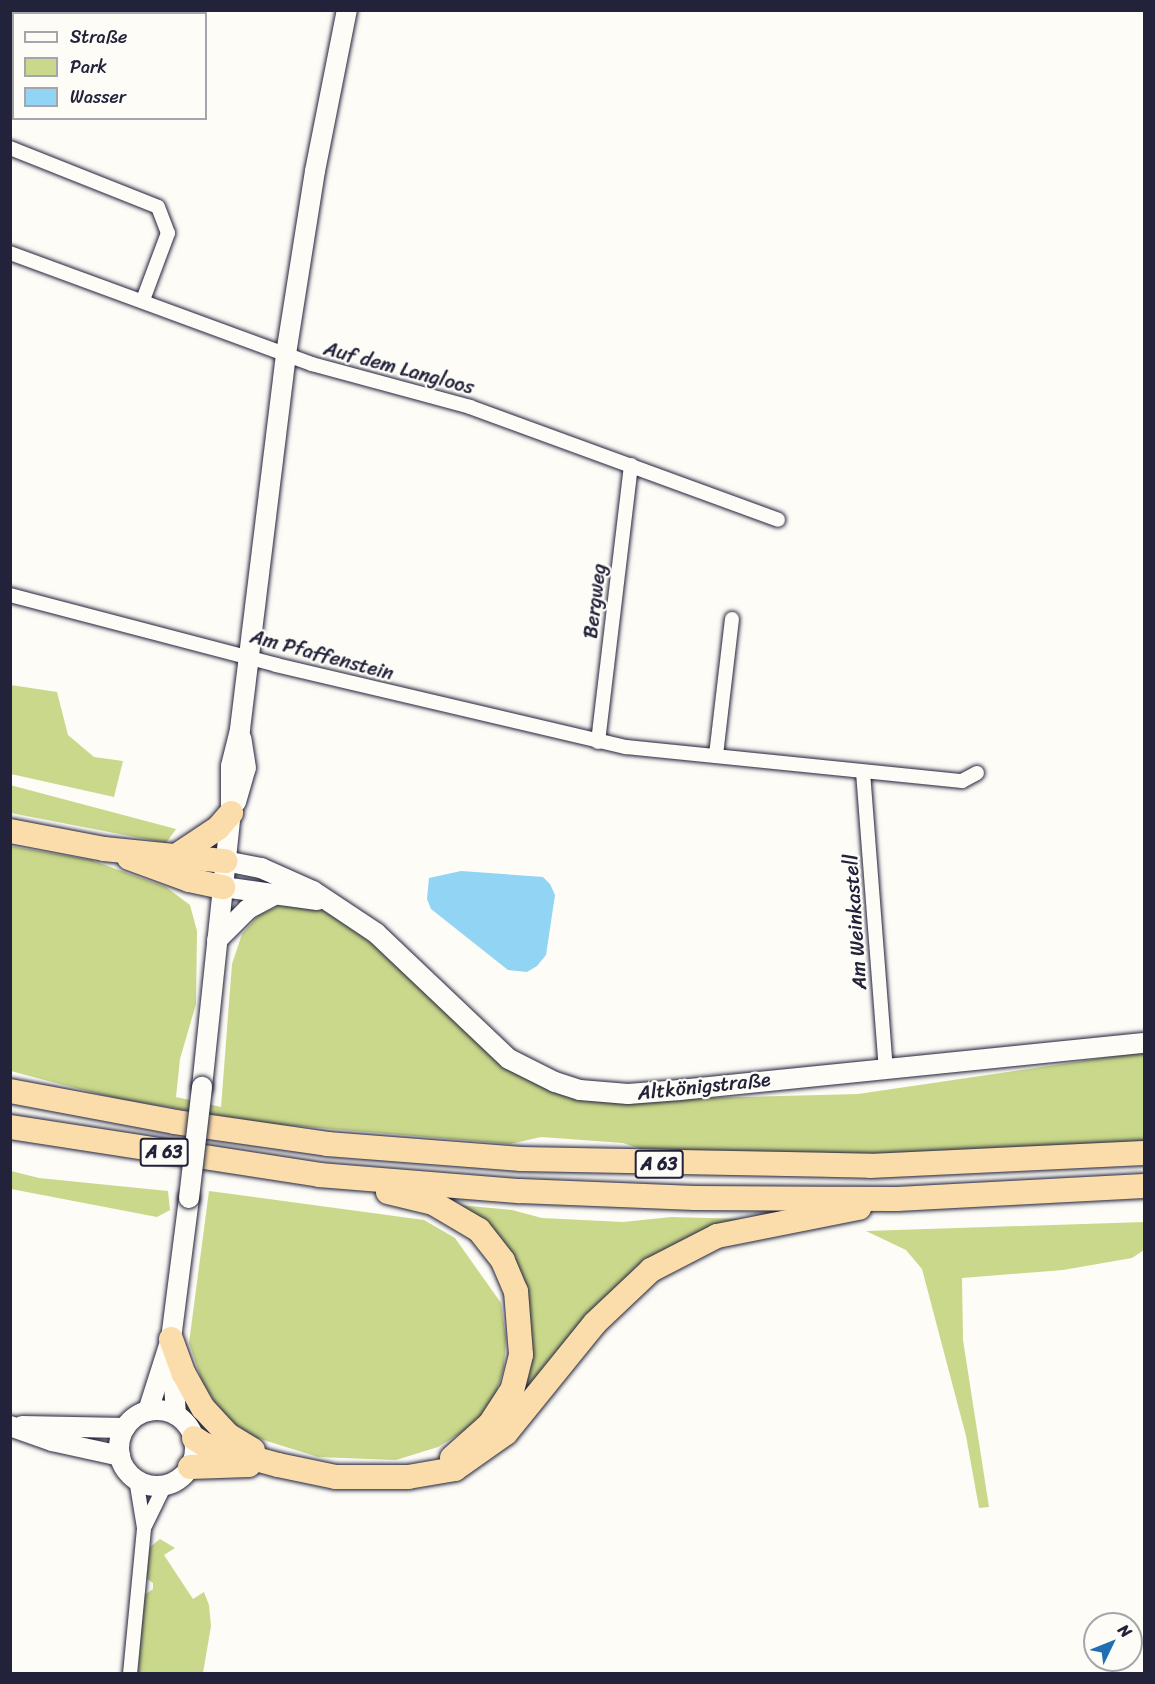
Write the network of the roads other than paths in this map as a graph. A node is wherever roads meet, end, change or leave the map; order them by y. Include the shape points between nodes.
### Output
1 (347, 10) edge
2 (10, 148) edge
3 (10, 253) edge
4 (143, 300) junction
5 (286, 354) junction
6 (631, 465) junction
7 (778, 520) dead end
8 (10, 595) edge
9 (732, 619) dead end
10 (249, 657) junction
11 (598, 742) junction
12 (716, 755) junction
13 (863, 772) junction
14 (978, 773) dead end
15 (231, 813) junction
16 (10, 831) edge
17 (104, 849) junction
18 (179, 854) junction
19 (225, 861) junction
20 (223, 887) junction
21 (276, 894) junction
22 (328, 903) junction
23 (217, 940) junction
24 (1144, 1043) edge
25 (886, 1069) junction
26 (10, 1091) edge
27 (10, 1127) edge
28 (1144, 1153) edge
29 (319, 1175) junction
30 (1144, 1186) edge
31 (897, 1199) junction
32 (171, 1339) junction
33 (148, 1412) junction
34 (176, 1415) junction
35 (12, 1426) edge
36 (125, 1428) junction
37 (194, 1438) junction
38 (120, 1456) junction
39 (278, 1465) junction
40 (190, 1467) junction
41 (437, 1471) junction
42 (136, 1479) junction
43 (165, 1485) junction
44 (144, 1528) junction
45 (130, 1674) edge

1 - 5 main road via 315,171
2 - 4 street via 158,207 168,233
3 - 4 street, Auf dem Langloos
4 - 5 street, Auf dem Langloos
5 - 6 street, Auf dem Langloos via 470,407
5 - 10 main road
6 - 7 street, Auf dem Langloos
6 - 11 street, Bergweg
8 - 10 street, Am Pfaffenstein
9 - 12 street
10 - 11 street, Am Pfaffenstein
10 - 15 main road via 231,766
11 - 12 street, Am Pfaffenstein
12 - 13 street
13 - 14 street via 962,781
13 - 25 street, Am Weinkastell
15 - 18 highway via 218,828
15 - 19 main road
16 - 17 highway
17 - 18 highway
17 - 20 highway via 189,880
18 - 19 highway
19 - 20 main road
19 - 22 main road, Altkönigstraße via 275,873 313,891
20 - 21 main road, Altkönigstraße
20 - 23 main road
21 - 22 main road, Altkönigstraße
21 - 23 main road via 248,909
22 - 25 main road, Altkönigstraße via 384,940 492,1045 529,1071 555,1082 604,1094 628,1094
23 - 32 main road, bridge
24 - 25 main road, Altkönigstraße
26 - 28 highway, A 63 via 175,1122 327,1144 521,1159 870,1166
27 - 29 highway, A 63
29 - 31 highway, A 63 via 520,1191 695,1198
29 - 41 highway via 433,1203 459,1215 491,1244 510,1276 521,1334 521,1355 512,1390 490,1424
30 - 31 highway, A 63
31 - 41 highway via 816,1218 750,1227 681,1251 651,1270 595,1323 506,1433 468,1462
32 - 33 main road
32 - 34 main road
32 - 39 highway via 184,1374 212,1420 228,1435
33 - 34 main road
33 - 36 main road
34 - 37 main road
35 - 36 main road
35 - 38 main road via 52,1441
36 - 38 main road
37 - 39 highway via 205,1445
37 - 40 main road via 195,1453
38 - 42 main road
39 - 40 highway
39 - 41 highway via 336,1477
40 - 43 main road via 179,1479
42 - 43 main road
42 - 44 street
43 - 44 street
44 - 45 street

